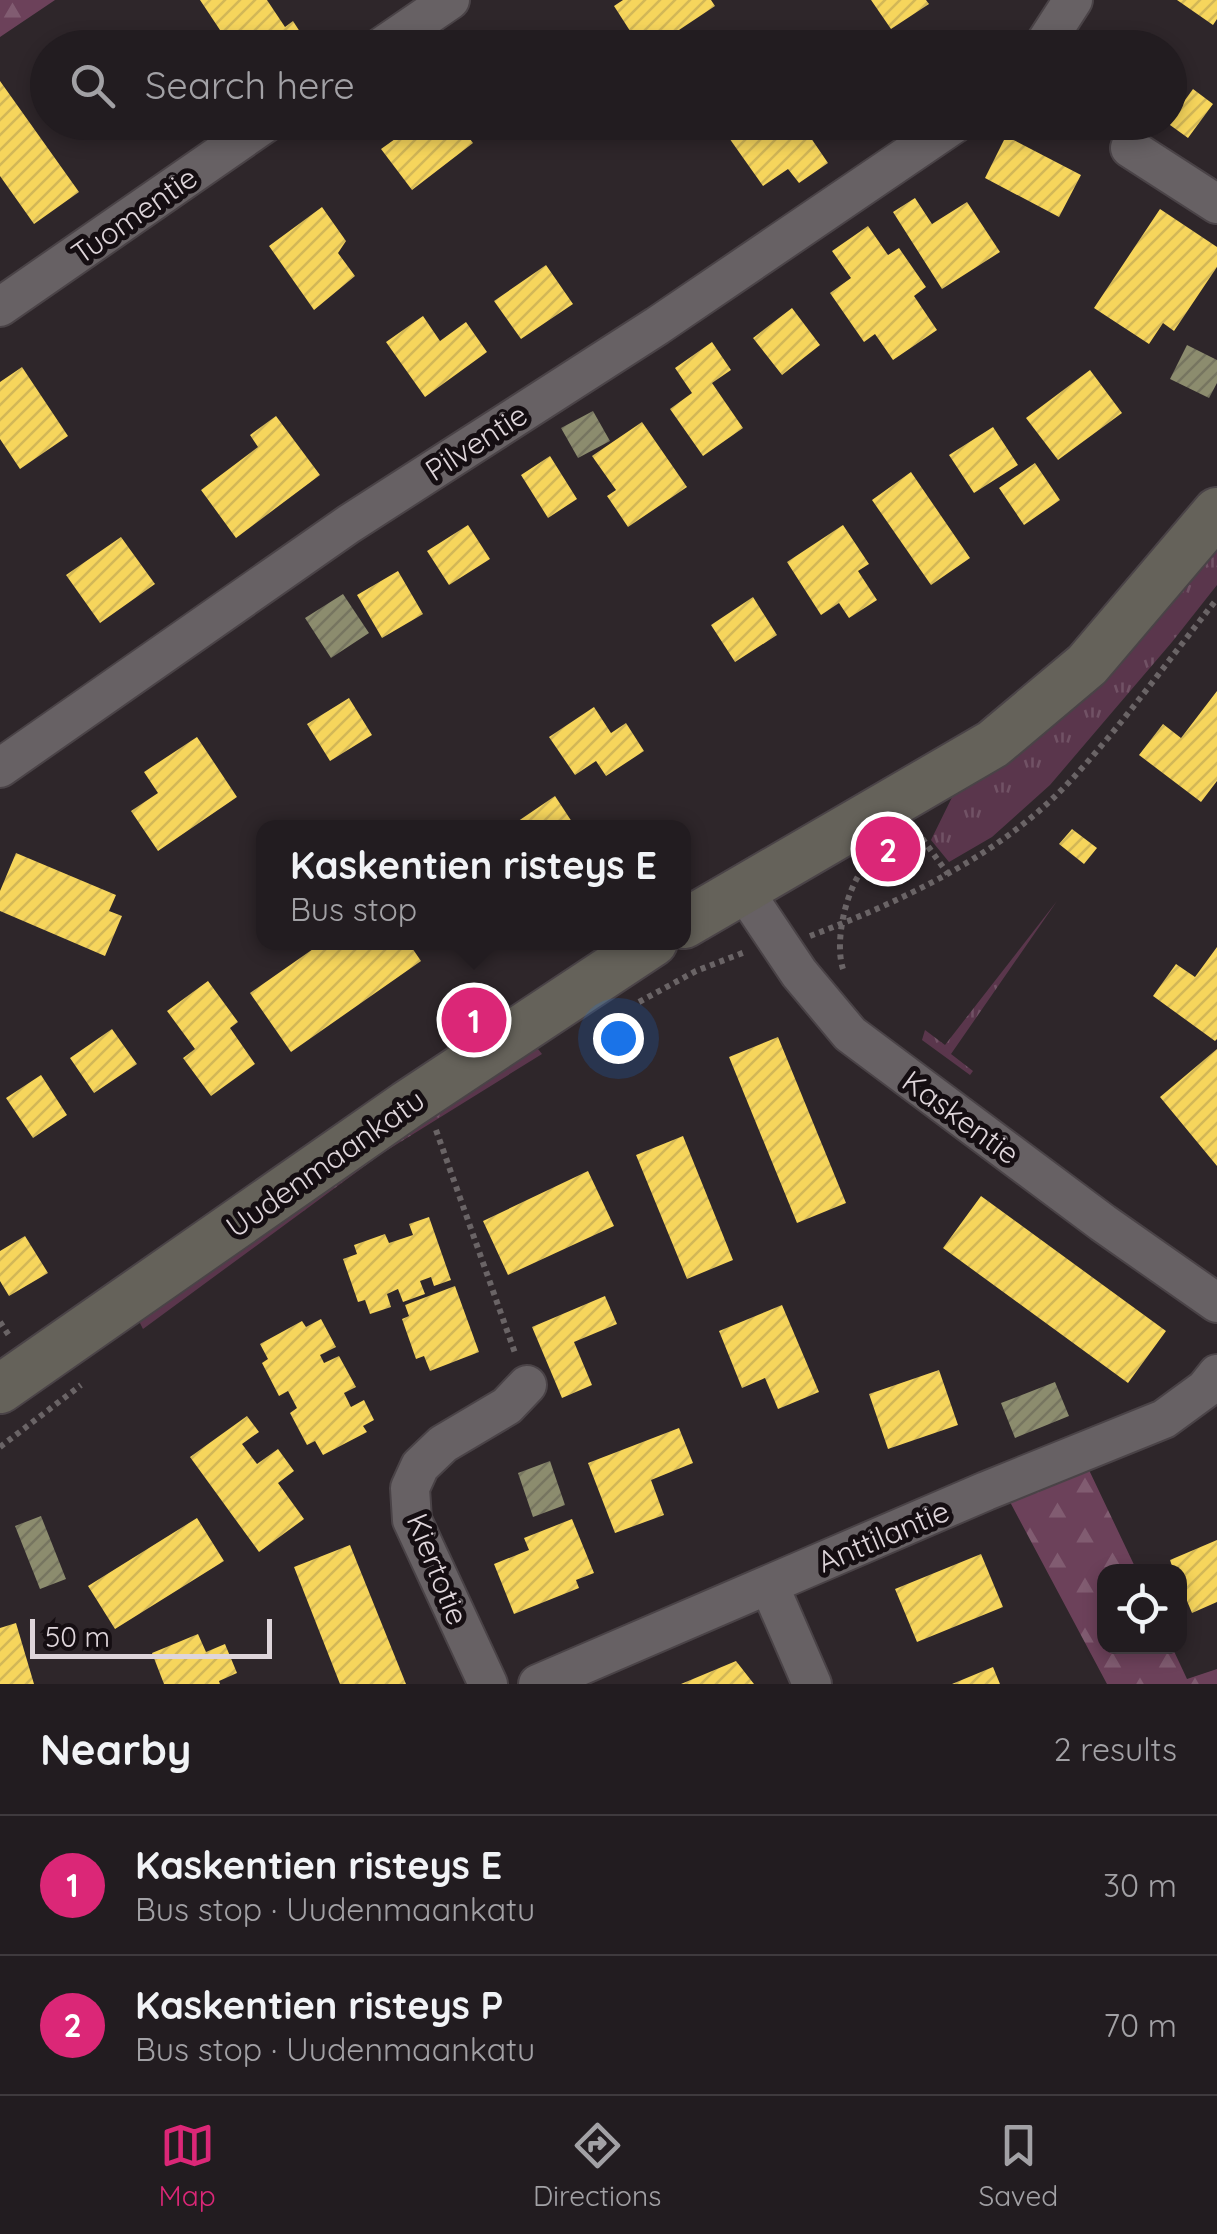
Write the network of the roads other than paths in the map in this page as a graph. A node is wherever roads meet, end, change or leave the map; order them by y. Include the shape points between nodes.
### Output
1 (450, 0) edge
2 (1073, 0) edge
3 (406, 30) edge
4 (1054, 30) edge
5 (241, 140) edge
6 (931, 140) edge
7 (1130, 148) dead end
8 (1217, 204) edge
9 (0, 307) edge
10 (1217, 512) edge
11 (0, 768) edge
12 (744, 891) junction
13 (691, 920) edge
14 (641, 950) edge
15 (1217, 1303) edge
16 (1217, 1374) edge
17 (526, 1385) road end
18 (0, 1389) edge
19 (769, 1585) junction
20 (488, 1684) edge
21 (538, 1684) edge
22 (812, 1684) edge

1 - 3 street
2 - 4 street
5 - 9 street, Tuomentie
6 - 11 street, Pilventie via 349,524
7 - 8 street
10 - 12 main road via 1087,665 992,744
12 - 13 main road
12 - 15 street, Kaskentie via 850,1034
14 - 18 main road, Uudenmaankatu
16 - 19 street, Anttilantie via 1164,1419
17 - 20 street, Kiertotie via 507,1406 444,1444 420,1466 410,1488 412,1520
19 - 21 street, Anttilantie
19 - 22 street

